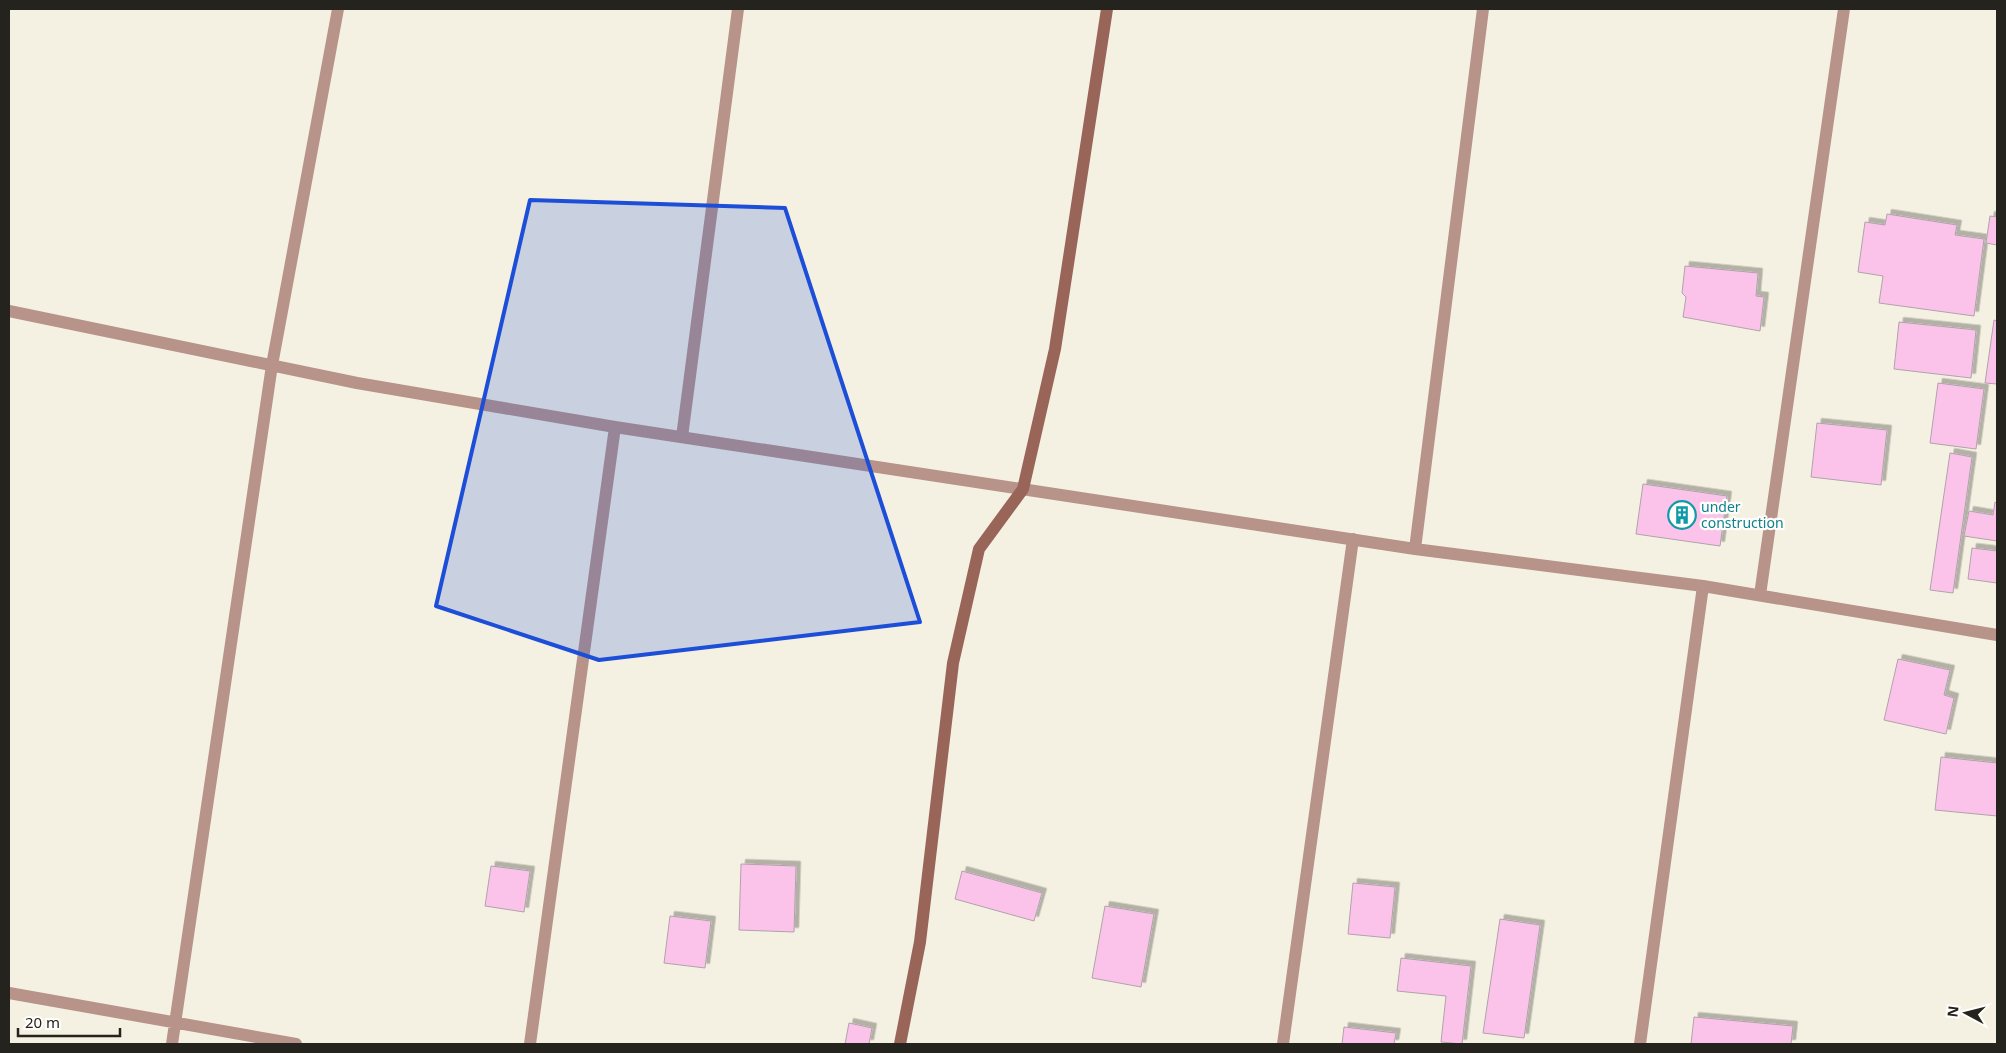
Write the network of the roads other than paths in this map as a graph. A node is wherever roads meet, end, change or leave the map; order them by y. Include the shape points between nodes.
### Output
1 (338, 9) edge
2 (738, 9) edge
3 (1108, 9) edge
4 (1483, 9) edge
5 (1844, 9) edge
6 (9, 311) edge
7 (272, 365) junction
8 (615, 427) junction
9 (682, 437) junction
10 (1023, 489) junction
11 (1353, 539) junction
12 (1415, 549) junction
13 (1703, 586) junction
14 (1760, 595) junction
15 (1997, 635) edge
16 (9, 994) edge
17 (175, 1024) junction
18 (172, 1044) edge
19 (296, 1044) edge
20 (530, 1044) edge
21 (900, 1044) edge
22 (1283, 1044) edge
23 (1640, 1044) edge

1 - 7 street
2 - 9 street
3 - 10 street via 1054,349
4 - 12 street
5 - 14 street
6 - 7 street
7 - 8 street via 356,384
7 - 17 street
8 - 9 street
8 - 20 street
9 - 10 street
10 - 11 street
10 - 21 street via 979,548 953,663 920,942
11 - 12 street
11 - 22 street
12 - 13 street
13 - 14 street
13 - 23 street
14 - 15 street
16 - 17 street
17 - 18 street
17 - 19 street

